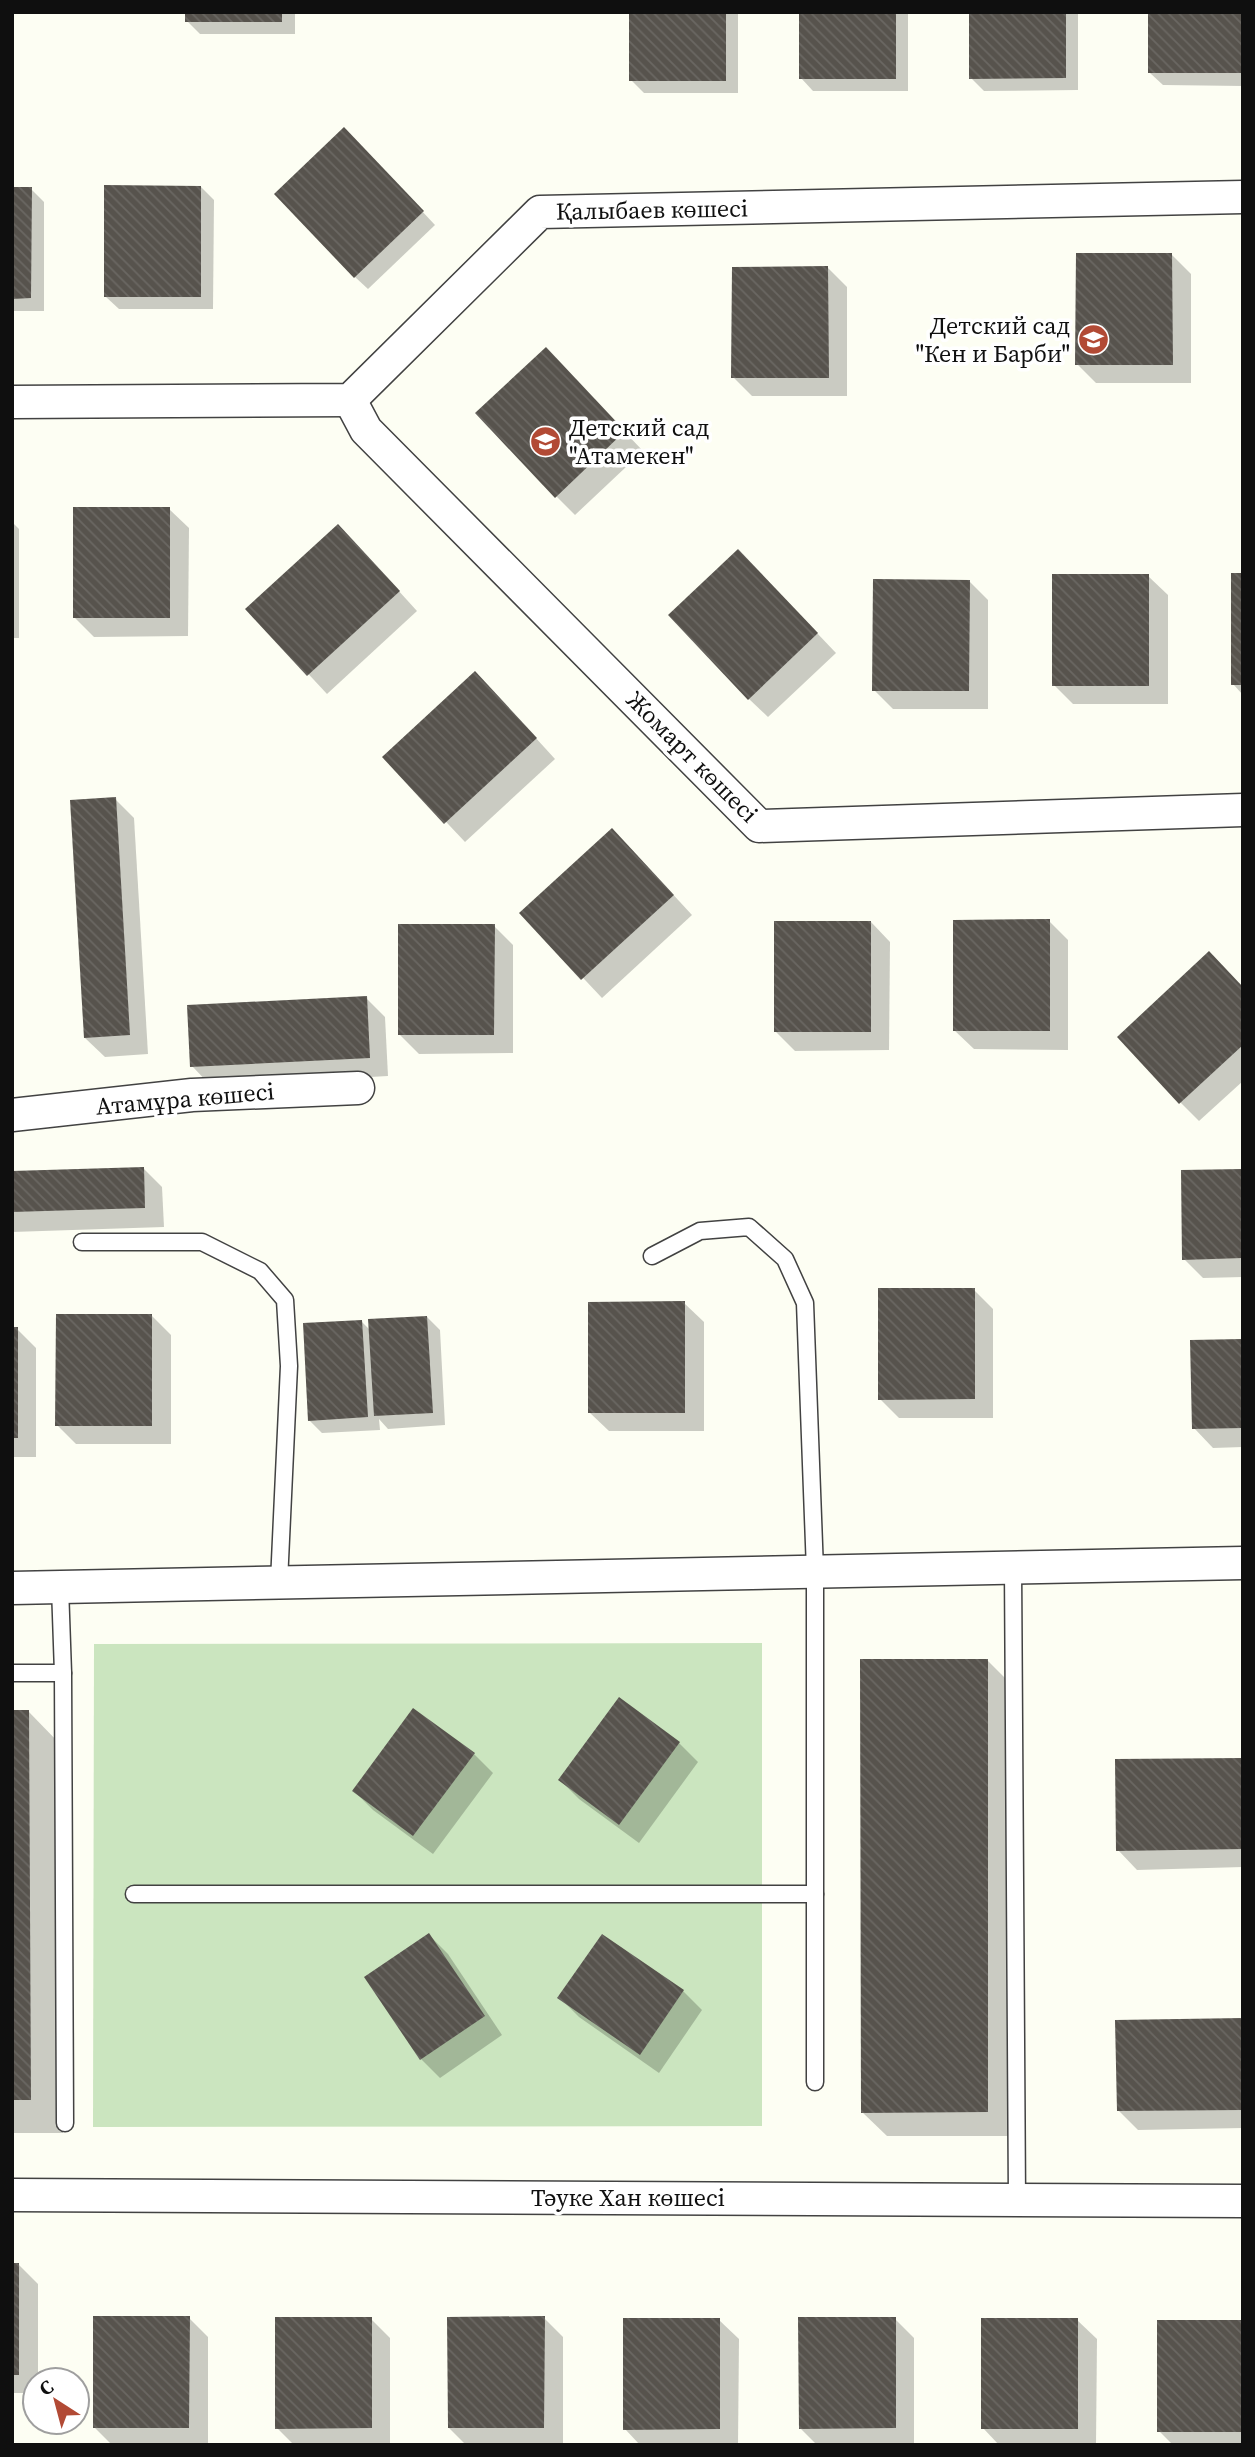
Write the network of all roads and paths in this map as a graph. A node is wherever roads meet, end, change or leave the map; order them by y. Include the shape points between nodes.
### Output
1 (1243, 197) edge
2 (350, 400) junction
3 (12, 402) edge
4 (1243, 810) edge
5 (358, 1088) dead end
6 (12, 1115) edge
7 (82, 1242) dead end
8 (652, 1256) dead end
9 (1243, 1563) edge
10 (1013, 1567) junction
11 (814, 1571) junction
12 (279, 1582) junction
13 (60, 1587) junction
14 (12, 1588) edge
15 (63, 1673) junction
16 (12, 1674) edge
17 (134, 1894) dead end
18 (815, 1894) junction
19 (814, 2082) dead end
20 (65, 2123) dead end
21 (12, 2194) edge
22 (1017, 2200) junction
23 (1243, 2201) edge

1 - 2 street, Қалыбаев көшесі via 540,212
2 - 3 street
2 - 4 street, Жомарт көшесі via 366,430 760,826
5 - 6 street, Атамұра көшесі via 192,1095
7 - 12 lane via 202,1242 260,1271 285,1300 289,1366
8 - 11 lane via 700,1231 749,1227 785,1259 805,1303
9 - 10 street
10 - 11 street
10 - 22 lane
11 - 12 street
11 - 18 lane
12 - 13 street
13 - 14 street
13 - 15 lane
15 - 16 lane
15 - 20 lane
17 - 18 lane
18 - 19 lane
21 - 22 street, Тәуке Хан көшесі
22 - 23 street, Тәуке Хан көшесі

